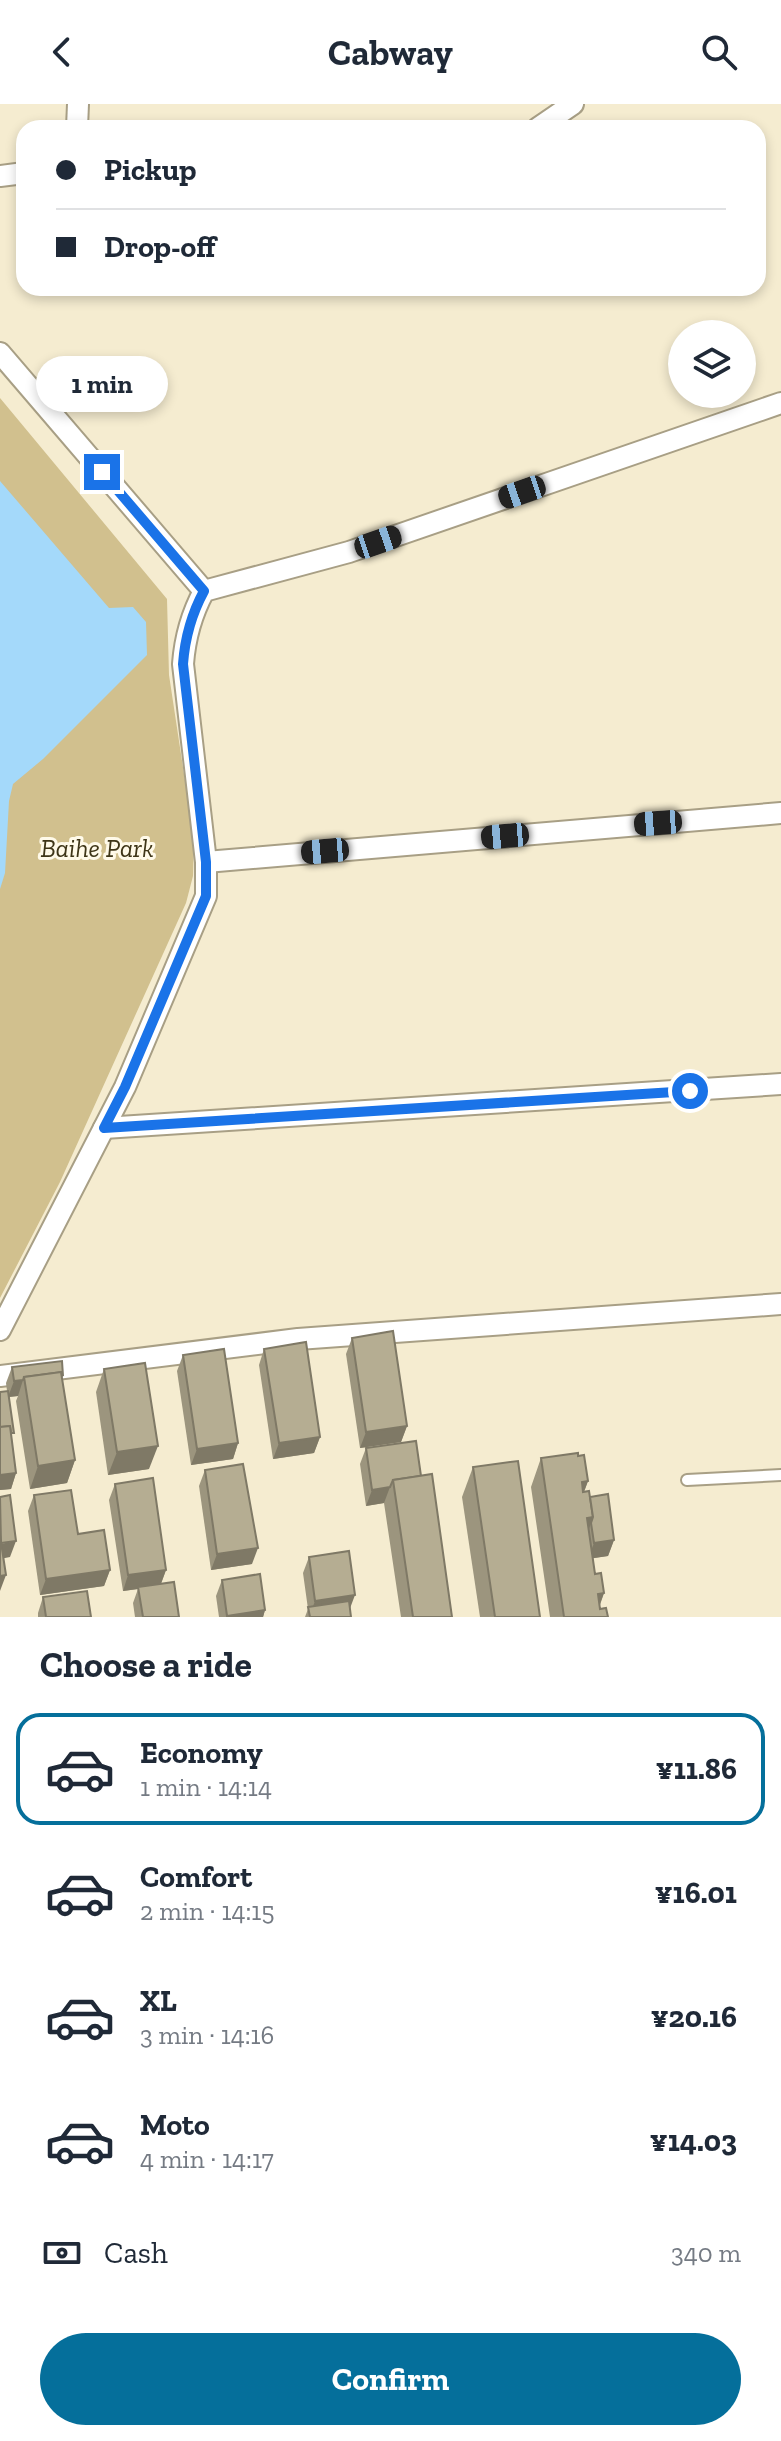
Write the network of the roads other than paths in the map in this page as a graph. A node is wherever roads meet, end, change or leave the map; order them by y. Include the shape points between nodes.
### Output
1 (573, 104) edge
2 (550, 120) edge
3 (0, 353) edge
4 (781, 403) edge
5 (204, 591) junction
6 (781, 813) edge
7 (206, 862) junction
8 (781, 1084) edge
9 (104, 1128) junction
10 (781, 1304) edge
11 (0, 1330) edge
12 (0, 1376) edge
13 (781, 1475) edge
14 (687, 1480) dead end

1 - 2 street
3 - 5 street
4 - 5 street via 349,552
5 - 7 street via 184,640 183,664
6 - 7 street
7 - 9 street via 206,896
8 - 9 street
9 - 11 street
10 - 12 street via 298,1339
13 - 14 lane

